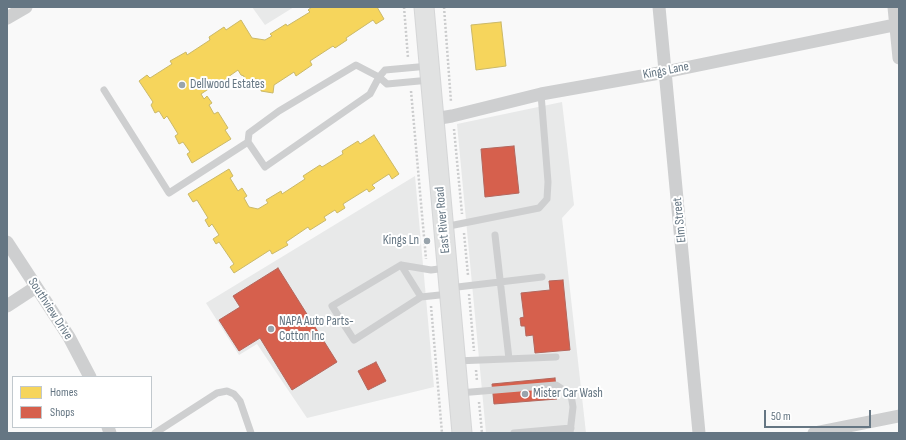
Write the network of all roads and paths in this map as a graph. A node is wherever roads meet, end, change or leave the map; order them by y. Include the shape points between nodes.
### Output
1 (26, 7) edge
2 (404, 7) edge
3 (424, 7) edge
4 (659, 7) edge
5 (894, 7) edge
6 (7, 18) edge
7 (897, 24) edge
8 (899, 58) edge
9 (409, 68) junction
10 (665, 72) junction
11 (430, 73) junction
12 (379, 77) junction
13 (410, 81) junction
14 (104, 90) dead end
15 (541, 94) junction
16 (434, 118) junction
17 (248, 142) junction
18 (443, 227) junction
19 (495, 235) dead end
20 (7, 242) edge
21 (401, 265) junction
22 (447, 268) junction
23 (427, 269) junction
24 (542, 278) dead end
25 (501, 282) junction
26 (36, 287) junction
27 (449, 291) junction
28 (430, 296) junction
29 (421, 297) junction
30 (7, 306) edge
31 (556, 357) dead end
32 (509, 359) junction
33 (455, 361) junction
34 (89, 376) edge
35 (458, 393) junction
36 (899, 416) edge
37 (570, 431) edge
38 (155, 433) edge
39 (251, 433) edge
40 (442, 433) edge
41 (462, 433) edge
42 (514, 433) edge
43 (699, 433) edge
44 (814, 433) edge

1 - 6 street
2 - 9 path
3 - 11 main road, East River Road
4 - 10 street, Elm Street
5 - 7 street
7 - 8 street
7 - 10 street, Kings Lane
9 - 11 lane
9 - 12 lane via 384,70
10 - 15 street, Kings Lane
10 - 43 street, Elm Street
11 - 13 lane
11 - 16 main road, East River Road
12 - 13 lane via 387,84
12 - 17 lane via 356,64 279,111 249,133
12 - 17 lane via 370,94 265,167
13 - 23 path
14 - 17 lane via 169,193
15 - 16 street, Kings Lane
15 - 18 lane via 547,199 539,208
16 - 18 main road, East River Road
18 - 22 main road, East River Road
19 - 25 lane
20 - 26 street, Southview Drive
21 - 23 lane
21 - 29 lane
21 - 29 lane via 332,306 354,340
22 - 23 lane
22 - 27 main road, East River Road
24 - 25 lane
25 - 27 lane
25 - 32 lane
26 - 30 street
26 - 34 street, Southview Drive via 69,337
27 - 28 lane
27 - 33 main road, East River Road
28 - 29 lane
28 - 40 path
31 - 32 lane
32 - 33 lane
33 - 35 main road, East River Road
35 - 37 lane via 556,385 571,395 573,407
35 - 41 main road, East River Road
36 - 44 street
37 - 42 lane
38 - 39 lane via 217,393 227,391 240,401

